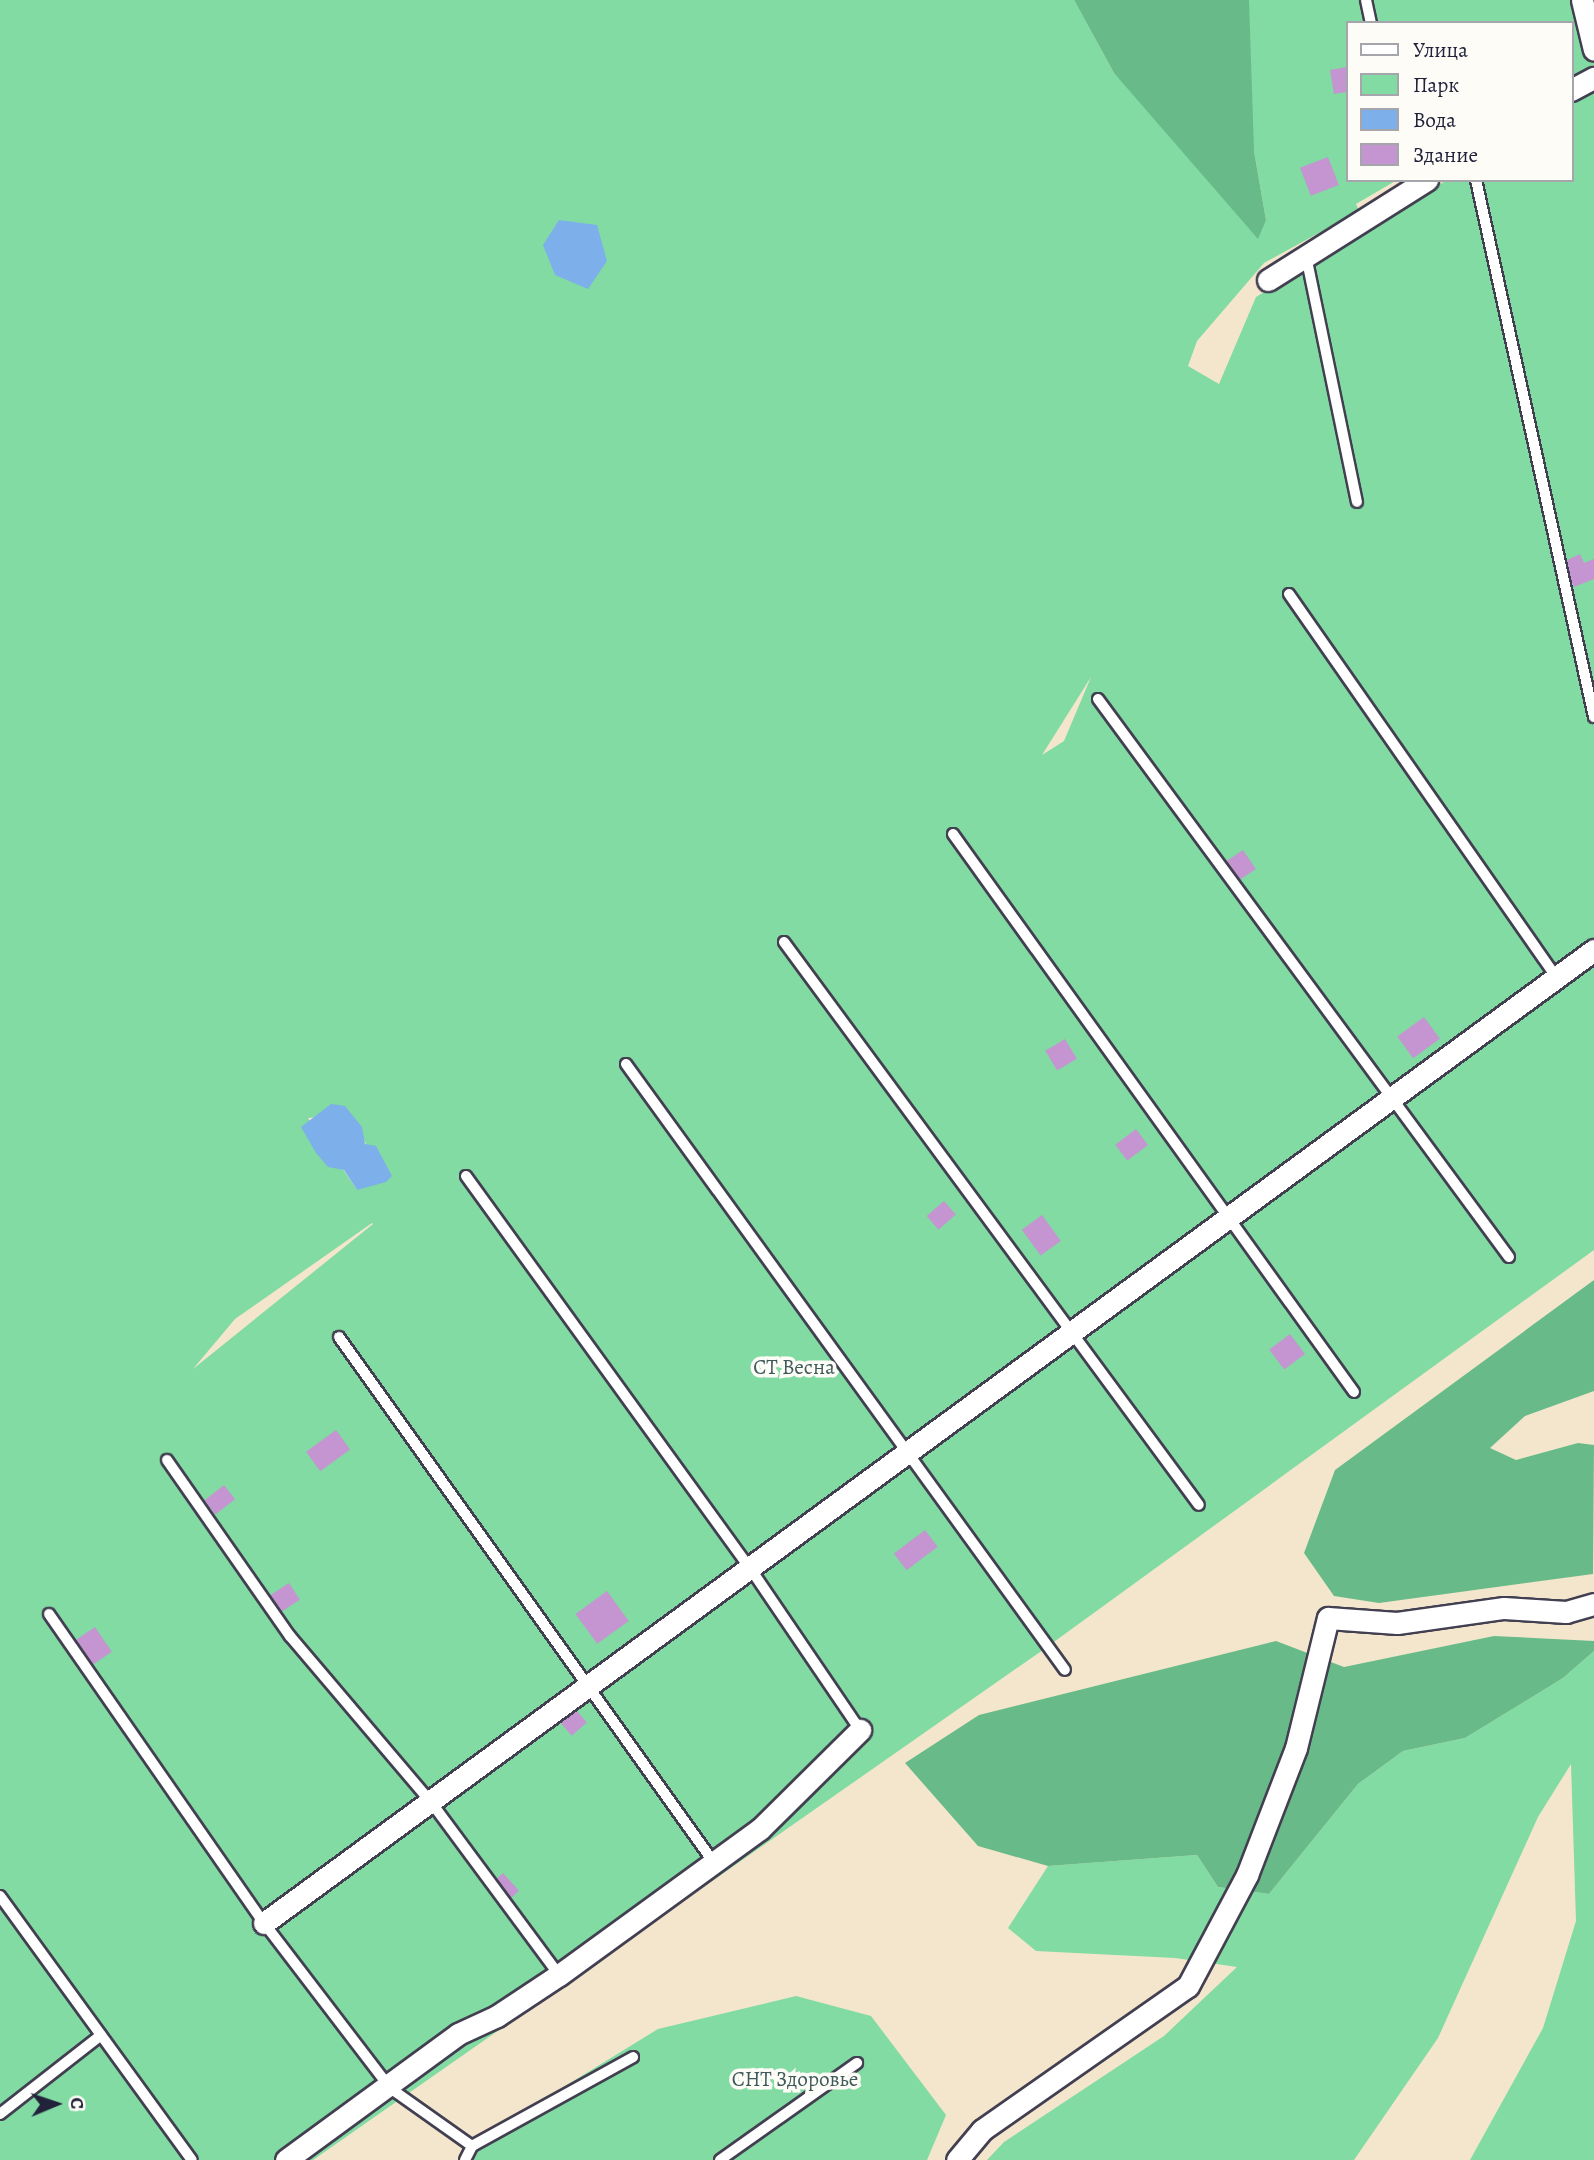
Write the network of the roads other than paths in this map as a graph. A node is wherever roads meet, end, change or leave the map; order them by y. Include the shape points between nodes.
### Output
1 (1366, 0) edge
2 (1582, 0) edge
3 (1371, 21) edge
4 (1594, 50) edge
5 (1594, 78) edge
6 (1573, 89) edge
7 (1424, 182) edge
8 (1476, 182) edge
9 (1306, 256) junction
10 (1268, 280) dead end
11 (1357, 502) dead end
12 (1289, 594) dead end
13 (1098, 699) dead end
14 (1594, 717) edge
15 (953, 834) dead end
16 (784, 943) dead end
17 (1594, 950) edge
18 (1556, 977) junction
19 (625, 1064) dead end
20 (1391, 1100) junction
21 (466, 1176) dead end
22 (1231, 1218) junction
23 (1509, 1257) dead end
24 (1071, 1334) junction
25 (339, 1337) dead end
26 (1354, 1392) dead end
27 (910, 1451) junction
28 (167, 1460) dead end
29 (1199, 1505) dead end
30 (750, 1569) junction
31 (1594, 1604) edge
32 (49, 1614) dead end
33 (1065, 1670) dead end
34 (591, 1685) junction
35 (860, 1730) joint
36 (431, 1802) junction
37 (712, 1860) junction
38 (0, 1896) edge
39 (264, 1923) junction
40 (559, 1975) junction
41 (101, 2035) junction
42 (633, 2057) dead end
43 (857, 2063) dead end
44 (390, 2088) junction
45 (0, 2114) edge
46 (472, 2146) junction
47 (192, 2160) edge
48 (286, 2160) edge
49 (465, 2160) edge
50 (720, 2160) edge
51 (957, 2160) edge

1 - 3 lane
2 - 4 street
5 - 6 street
7 - 9 street
8 - 14 lane
9 - 10 street
9 - 11 lane
12 - 18 lane
13 - 20 lane
15 - 22 lane
16 - 24 lane
17 - 18 street
18 - 20 street
19 - 27 lane
20 - 22 street
20 - 23 lane
21 - 30 lane
22 - 24 street
22 - 26 lane
24 - 27 street
24 - 29 lane
25 - 34 lane
27 - 30 street
27 - 33 lane
28 - 36 lane via 290,1636
30 - 34 street
30 - 35 lane
31 - 51 street via 1566,1612 1504,1608 1397,1623 1328,1618 1296,1748 1247,1875 1188,1986 1002,2114
32 - 39 lane
34 - 36 street
34 - 37 lane
35 - 37 street via 760,1829
36 - 39 street
36 - 40 lane
37 - 40 street
38 - 41 lane
39 - 44 lane
40 - 44 street via 497,2016 458,2034
41 - 45 lane
41 - 47 lane
42 - 46 lane
43 - 50 lane
44 - 46 lane
44 - 48 street
46 - 49 lane

